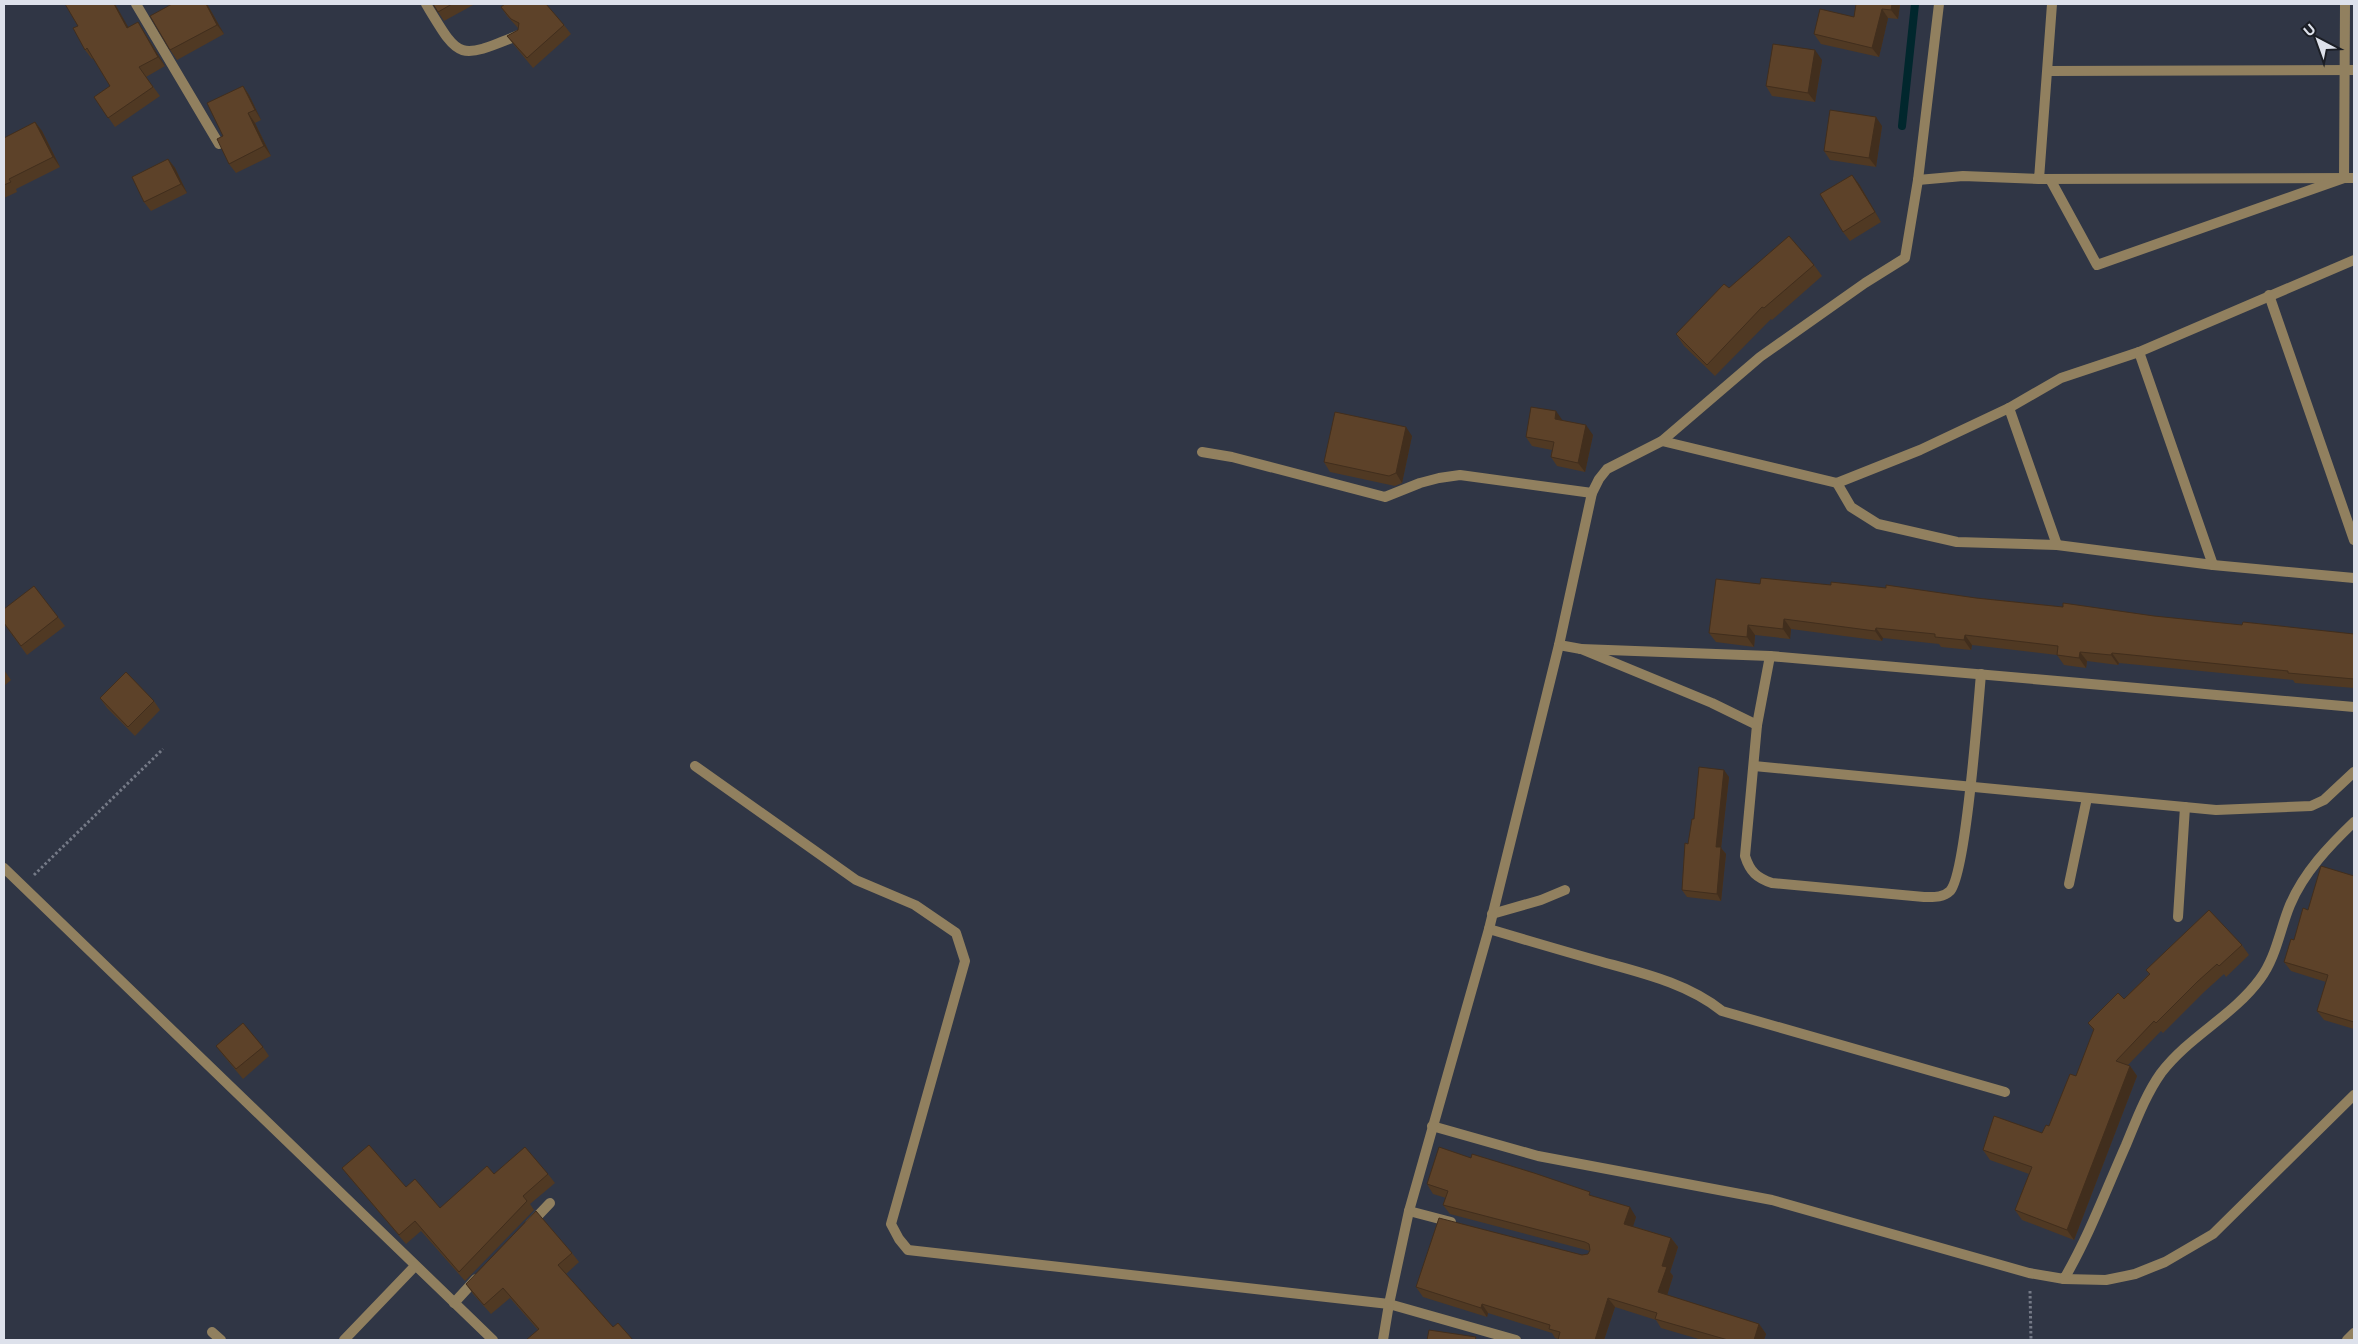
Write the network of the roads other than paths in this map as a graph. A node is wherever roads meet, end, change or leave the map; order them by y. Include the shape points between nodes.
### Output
1 (136, 4) edge
2 (426, 4) edge
3 (1939, 4) edge
4 (2052, 4) edge
5 (2345, 4) edge
6 (519, 35) edge
7 (2350, 70) edge
8 (2048, 71) junction
9 (219, 144) edge
10 (2349, 178) edge
11 (2038, 179) junction
12 (2050, 179) junction
13 (1918, 180) junction
14 (2354, 260) edge
15 (2269, 295) junction
16 (2139, 352) junction
17 (2009, 408) junction
18 (1662, 441) junction
19 (1202, 452) dead end
20 (1837, 483) junction
21 (1592, 493) junction
22 (2354, 540) edge
23 (2057, 545) junction
24 (2213, 565) junction
25 (2354, 578) edge
26 (1559, 645) junction
27 (1581, 649) junction
28 (1770, 656) junction
29 (1981, 674) junction
30 (2354, 707) edge
31 (1757, 725) junction
32 (695, 766) dead end
33 (1754, 766) junction
34 (2354, 772) edge
35 (1971, 788) junction
36 (2086, 798) junction
37 (2184, 808) junction
38 (2354, 822) edge
39 (4, 868) edge
40 (2069, 884) dead end
41 (1565, 890) dead end
42 (1492, 914) junction
43 (2178, 917) dead end
44 (1489, 929) junction
45 (2005, 1092) dead end
46 (2354, 1097) edge
47 (1432, 1126) junction
48 (550, 1203) dead end
49 (1409, 1211) junction
50 (1466, 1226) edge
51 (522, 1231) edge
52 (416, 1266) junction
53 (481, 1274) edge
54 (2064, 1279) junction
55 (454, 1303) junction
56 (1389, 1304) junction
57 (212, 1332) dead end
58 (2354, 1333) edge
59 (221, 1340) edge
60 (344, 1340) edge
61 (493, 1340) edge
62 (1384, 1340) edge
63 (1516, 1340) edge
64 (2347, 1340) edge

1 - 9 street
2 - 6 street via 449,42 463,50 477,52
3 - 13 street
4 - 8 street
5 - 7 street
7 - 8 street
7 - 10 street
8 - 11 street
10 - 12 street
10 - 12 street via 2096,265
11 - 12 street
11 - 13 street via 1963,176
13 - 18 street via 1905,258 1760,357
14 - 15 street
15 - 16 street
15 - 22 street
16 - 17 street via 2061,378
16 - 24 street
17 - 20 street via 1920,450
17 - 23 street
18 - 20 street
18 - 21 street via 1607,469
19 - 21 street via 1385,497 1429,480 1460,475
20 - 23 street via 1851,506 1878,524 1957,542
21 - 26 street
23 - 24 street
24 - 25 street
26 - 27 street
26 - 42 street
27 - 28 street
27 - 31 street
28 - 29 street
28 - 31 street
29 - 30 street
29 - 35 street
31 - 33 street
32 - 56 street via 856,880 915,905 956,933 965,961 891,1224 908,1250
33 - 35 street
33 - 35 street via 1745,856 1758,879 1772,884 1924,897 1943,895 1950,891 1957,877
34 - 37 street via 2324,800 2311,806 2216,810
35 - 36 street
36 - 37 street
36 - 40 street
37 - 43 street
38 - 54 street via 2319,856 2295,896 2261,978 2161,1073
39 - 52 street
41 - 42 street
42 - 44 street
44 - 45 street via 1641,972 1702,995 1722,1011
44 - 47 street
46 - 54 street via 2213,1234 2165,1262 2135,1274 2106,1280
47 - 49 street
47 - 54 street via 1538,1156 1772,1200 2029,1273
48 - 51 street
49 - 50 street
49 - 56 street
52 - 55 street
52 - 60 street
53 - 55 street
55 - 61 street
56 - 62 street
56 - 63 street
57 - 59 street
58 - 64 street

